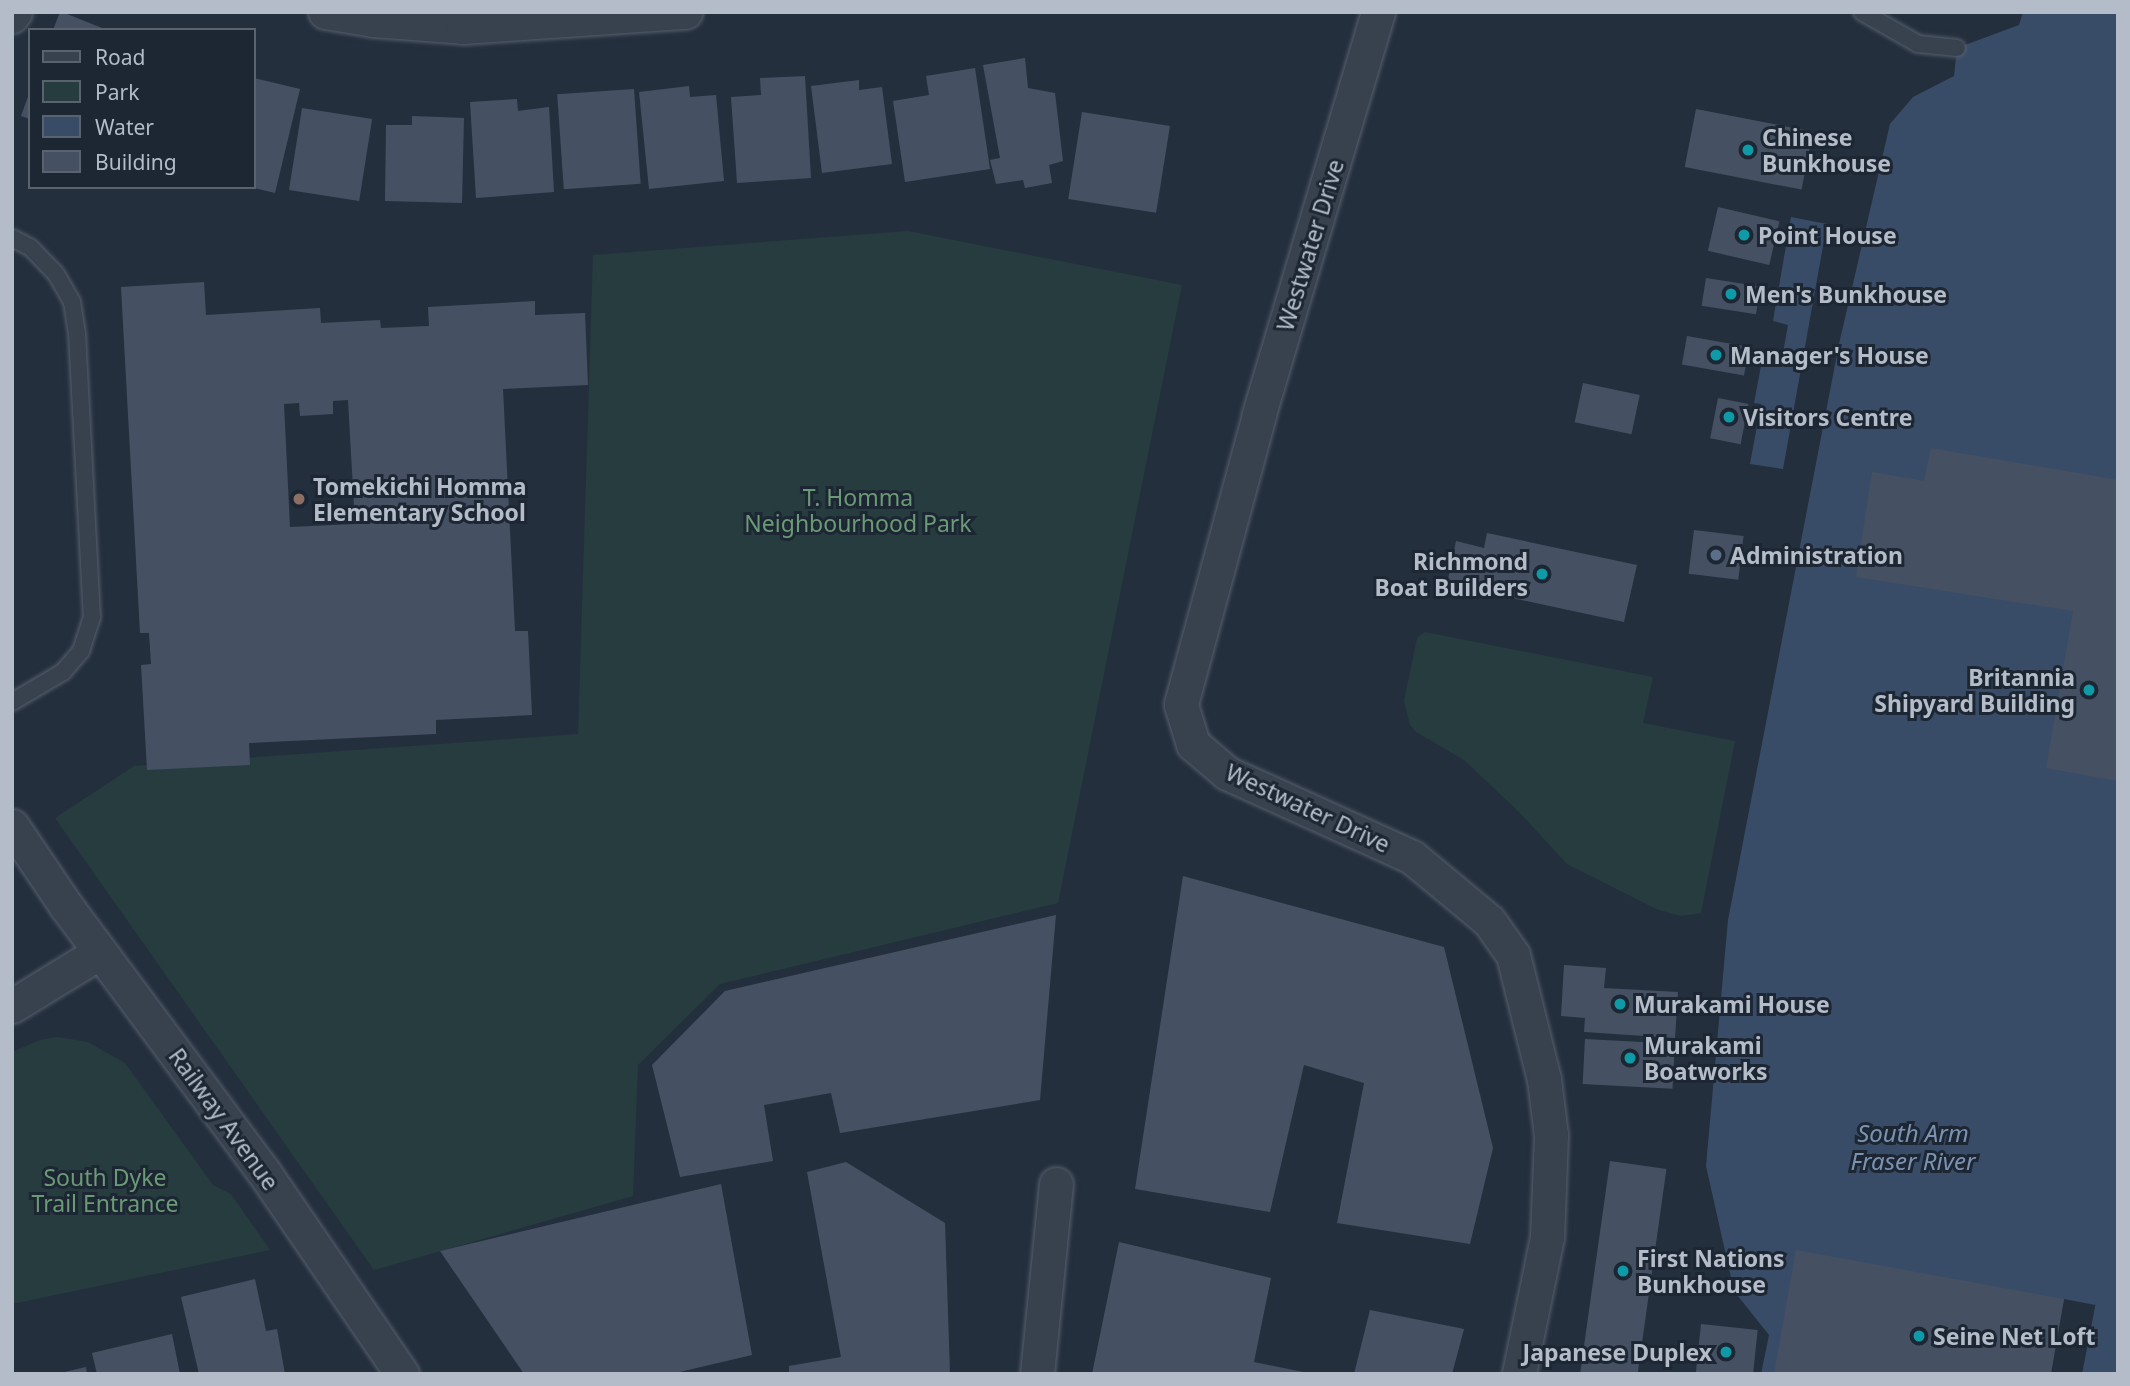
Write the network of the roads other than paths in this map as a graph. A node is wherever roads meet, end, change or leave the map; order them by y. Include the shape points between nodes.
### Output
1 (325, 12) edge
2 (685, 12) edge
3 (1378, 12) edge
4 (1862, 12) edge
5 (1957, 48) dead end
6 (12, 239) edge
7 (12, 702) edge
8 (12, 826) edge
9 (100, 952) junction
10 (12, 1006) edge
11 (1056, 1184) dead end
12 (402, 1374) edge
13 (1037, 1374) edge
14 (1519, 1374) edge

1 - 2 street via 463,27
3 - 14 street, Westwater Drive via 1259,415 1181,705 1193,744 1227,773 1412,857 1489,921 1513,955 1544,1079 1552,1135 1547,1237
4 - 5 lane via 1918,44
6 - 7 lane via 30,247 56,274 72,302 92,617 81,651 63,673
8 - 9 street, Railway Avenue
9 - 10 street
9 - 12 street, Railway Avenue via 263,1171
11 - 13 street

